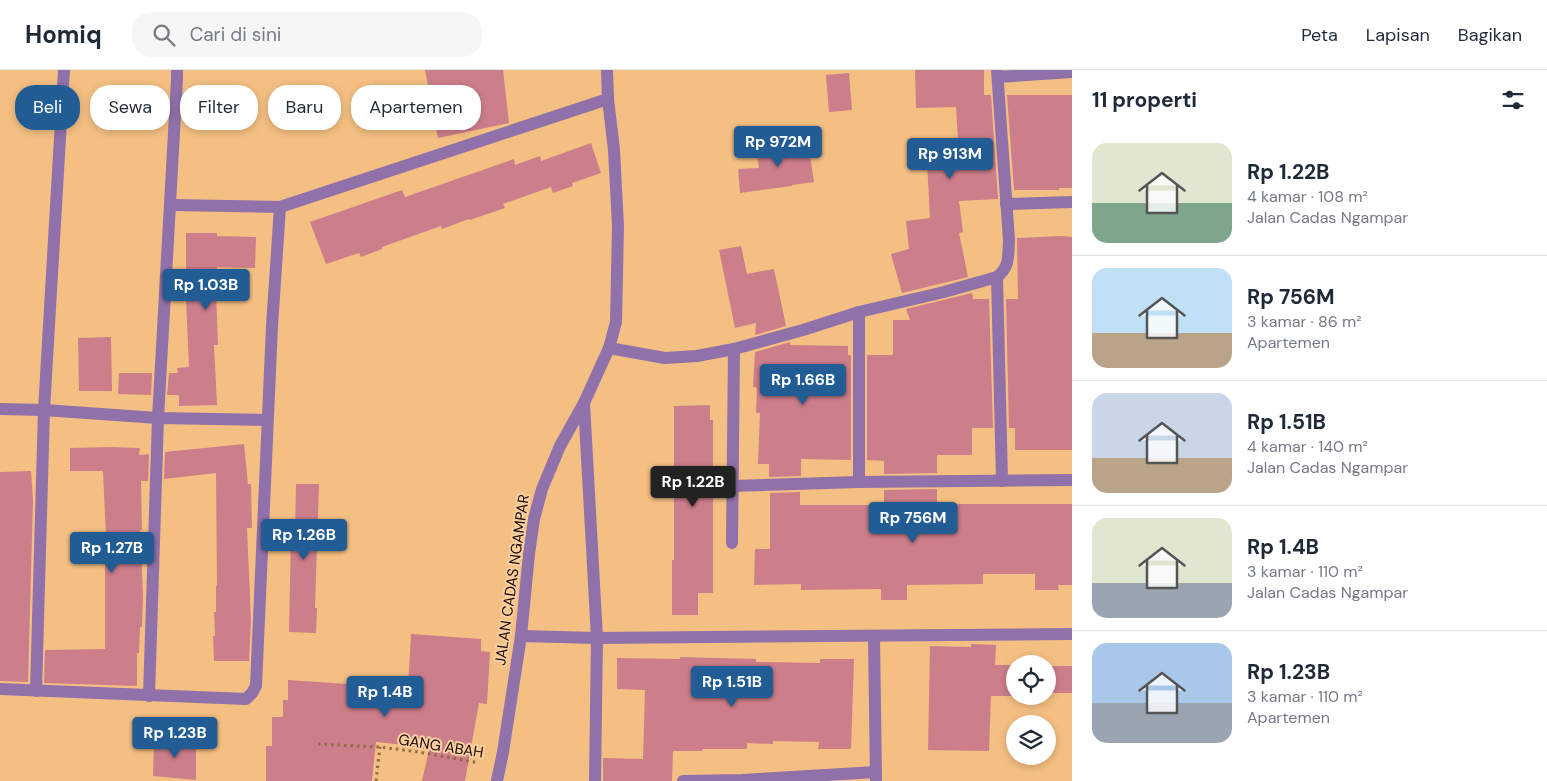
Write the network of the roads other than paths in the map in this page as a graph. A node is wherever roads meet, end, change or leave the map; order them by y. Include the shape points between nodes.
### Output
1 (64, 70) edge
2 (177, 70) edge
3 (607, 70) edge
4 (1072, 72) edge
5 (997, 74) edge
6 (608, 99) junction
7 (1072, 202) edge
8 (1006, 204) junction
9 (171, 205) junction
10 (280, 207) junction
11 (997, 277) junction
12 (859, 312) junction
13 (609, 348) junction
14 (734, 349) junction
15 (584, 403) junction
16 (0, 409) edge
17 (44, 410) junction
18 (158, 418) junction
19 (267, 420) junction
20 (1072, 480) edge
21 (1002, 481) junction
22 (859, 482) junction
23 (732, 486) junction
24 (732, 543) dead end
25 (1072, 634) edge
26 (521, 636) junction
27 (874, 636) junction
28 (597, 638) junction
29 (0, 689) edge
30 (36, 691) junction
31 (149, 696) junction
32 (876, 776) edge
33 (497, 781) edge
34 (595, 781) edge
35 (683, 781) edge

1 - 17 street
2 - 9 street
3 - 6 street, JALAN CADAS NGAMPAR
4 - 5 street
5 - 8 street
6 - 10 street
6 - 13 street, JALAN CADAS NGAMPAR via 618,226 616,322
7 - 8 street
8 - 11 street via 1007,265
9 - 10 street
9 - 18 street
10 - 19 street
11 - 12 street
11 - 21 street
12 - 14 street
12 - 22 street
13 - 14 street via 665,358
13 - 15 street, JALAN CADAS NGAMPAR
14 - 23 street
15 - 26 street, JALAN CADAS NGAMPAR via 560,446 534,518
15 - 28 street
16 - 17 street
17 - 18 street
17 - 30 street
18 - 19 street
18 - 31 street
19 - 31 street via 256,686 246,699
20 - 21 street
21 - 22 street
22 - 23 street
23 - 24 street
25 - 27 street
26 - 28 street
26 - 33 street, JALAN CADAS NGAMPAR
27 - 28 street
27 - 32 street
28 - 34 street
29 - 30 street
30 - 31 street
32 - 35 street

